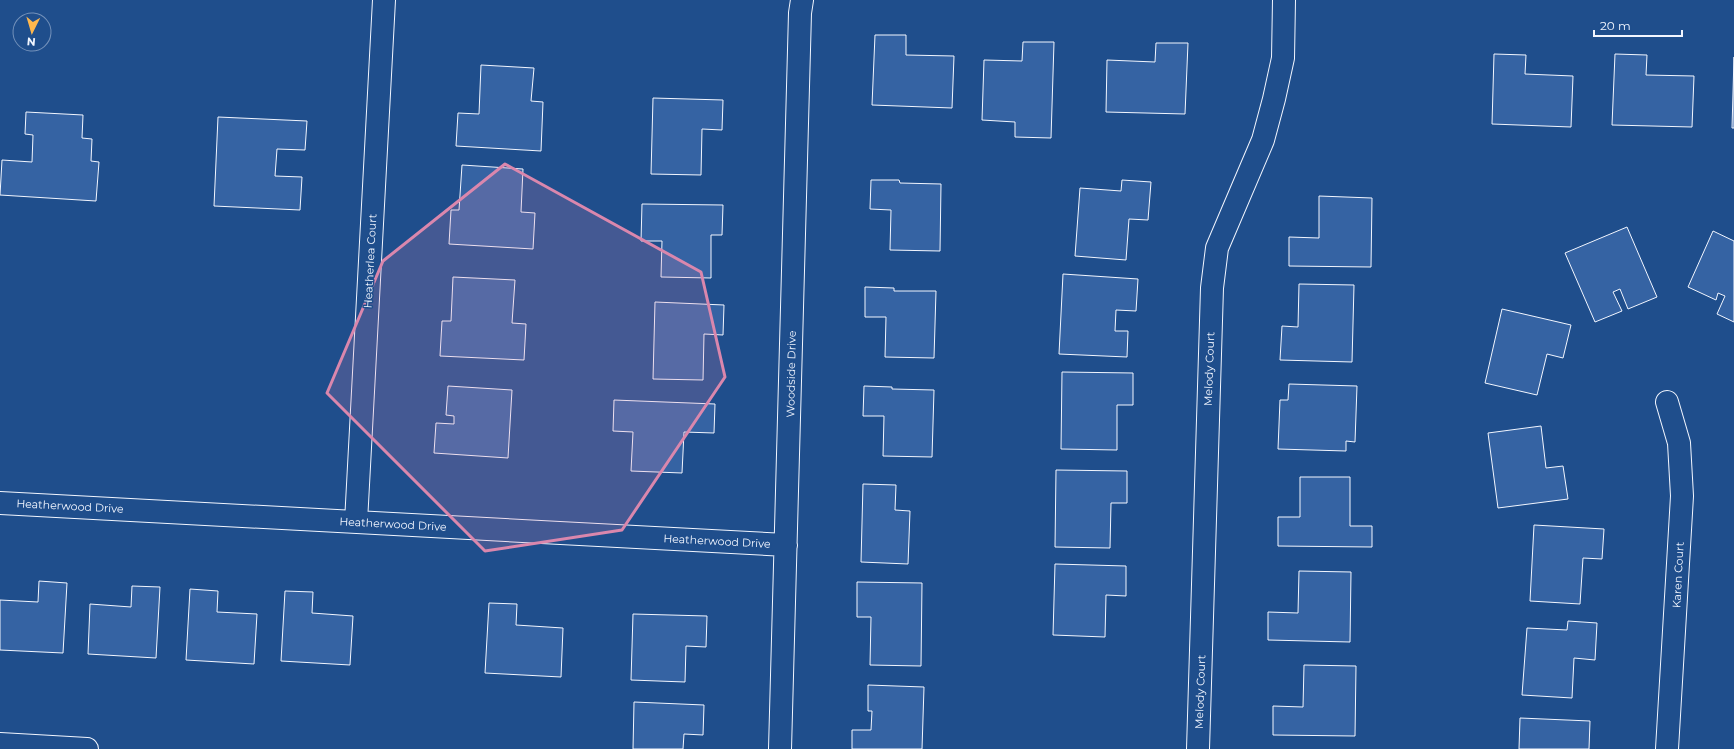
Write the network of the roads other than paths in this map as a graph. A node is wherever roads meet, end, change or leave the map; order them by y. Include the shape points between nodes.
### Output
1 (384, 0) edge
2 (802, 0) edge
3 (1284, 0) edge
4 (1667, 402) dead end
5 (0, 503) edge
6 (356, 522) junction
7 (786, 545) junction
8 (0, 744) edge
9 (87, 749) edge
10 (780, 749) edge
11 (1198, 749) edge
12 (1667, 749) edge

1 - 6 street, Heatherlea Court
2 - 7 street, Woodside Drive
3 - 11 street, Melody Court via 1283,58 1274,99 1262,140 1217,248 1212,288
4 - 12 street, Karen Court via 1679,443 1682,496
5 - 6 street, Heatherwood Drive
6 - 7 street, Heatherwood Drive
7 - 10 street, Woodside Drive
8 - 9 street

